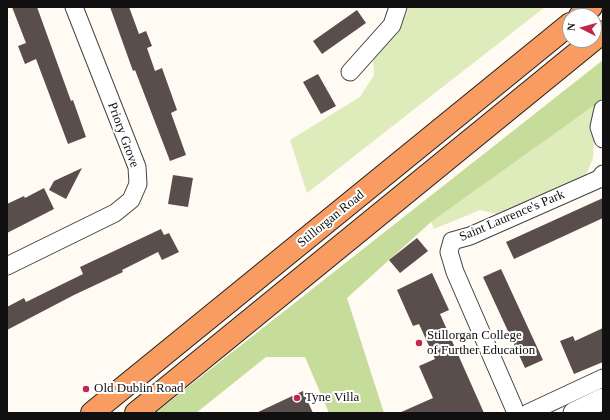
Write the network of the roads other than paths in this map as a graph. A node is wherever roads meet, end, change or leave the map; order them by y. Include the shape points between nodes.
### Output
1 (74, 7) edge
2 (398, 7) edge
3 (562, 31) edge
4 (603, 32) edge
5 (350, 72) dead end
6 (603, 109) edge
7 (603, 139) edge
8 (603, 174) edge
9 (7, 266) edge
10 (603, 378) edge
11 (603, 399) edge
12 (521, 410) edge
13 (92, 413) edge
14 (136, 413) edge
15 (574, 413) edge

1 - 9 street, Priory Grove via 137,167 138,184 131,200 115,213
2 - 5 street via 392,24
3 - 13 highway, Stillorgan Road
4 - 14 highway, Stillorgan Road
6 - 7 street via 599,127
8 - 12 street, Saint Laurence's Park via 578,188 452,242 449,252 455,272
10 - 12 street, Saint Laurence's Park
11 - 15 street

